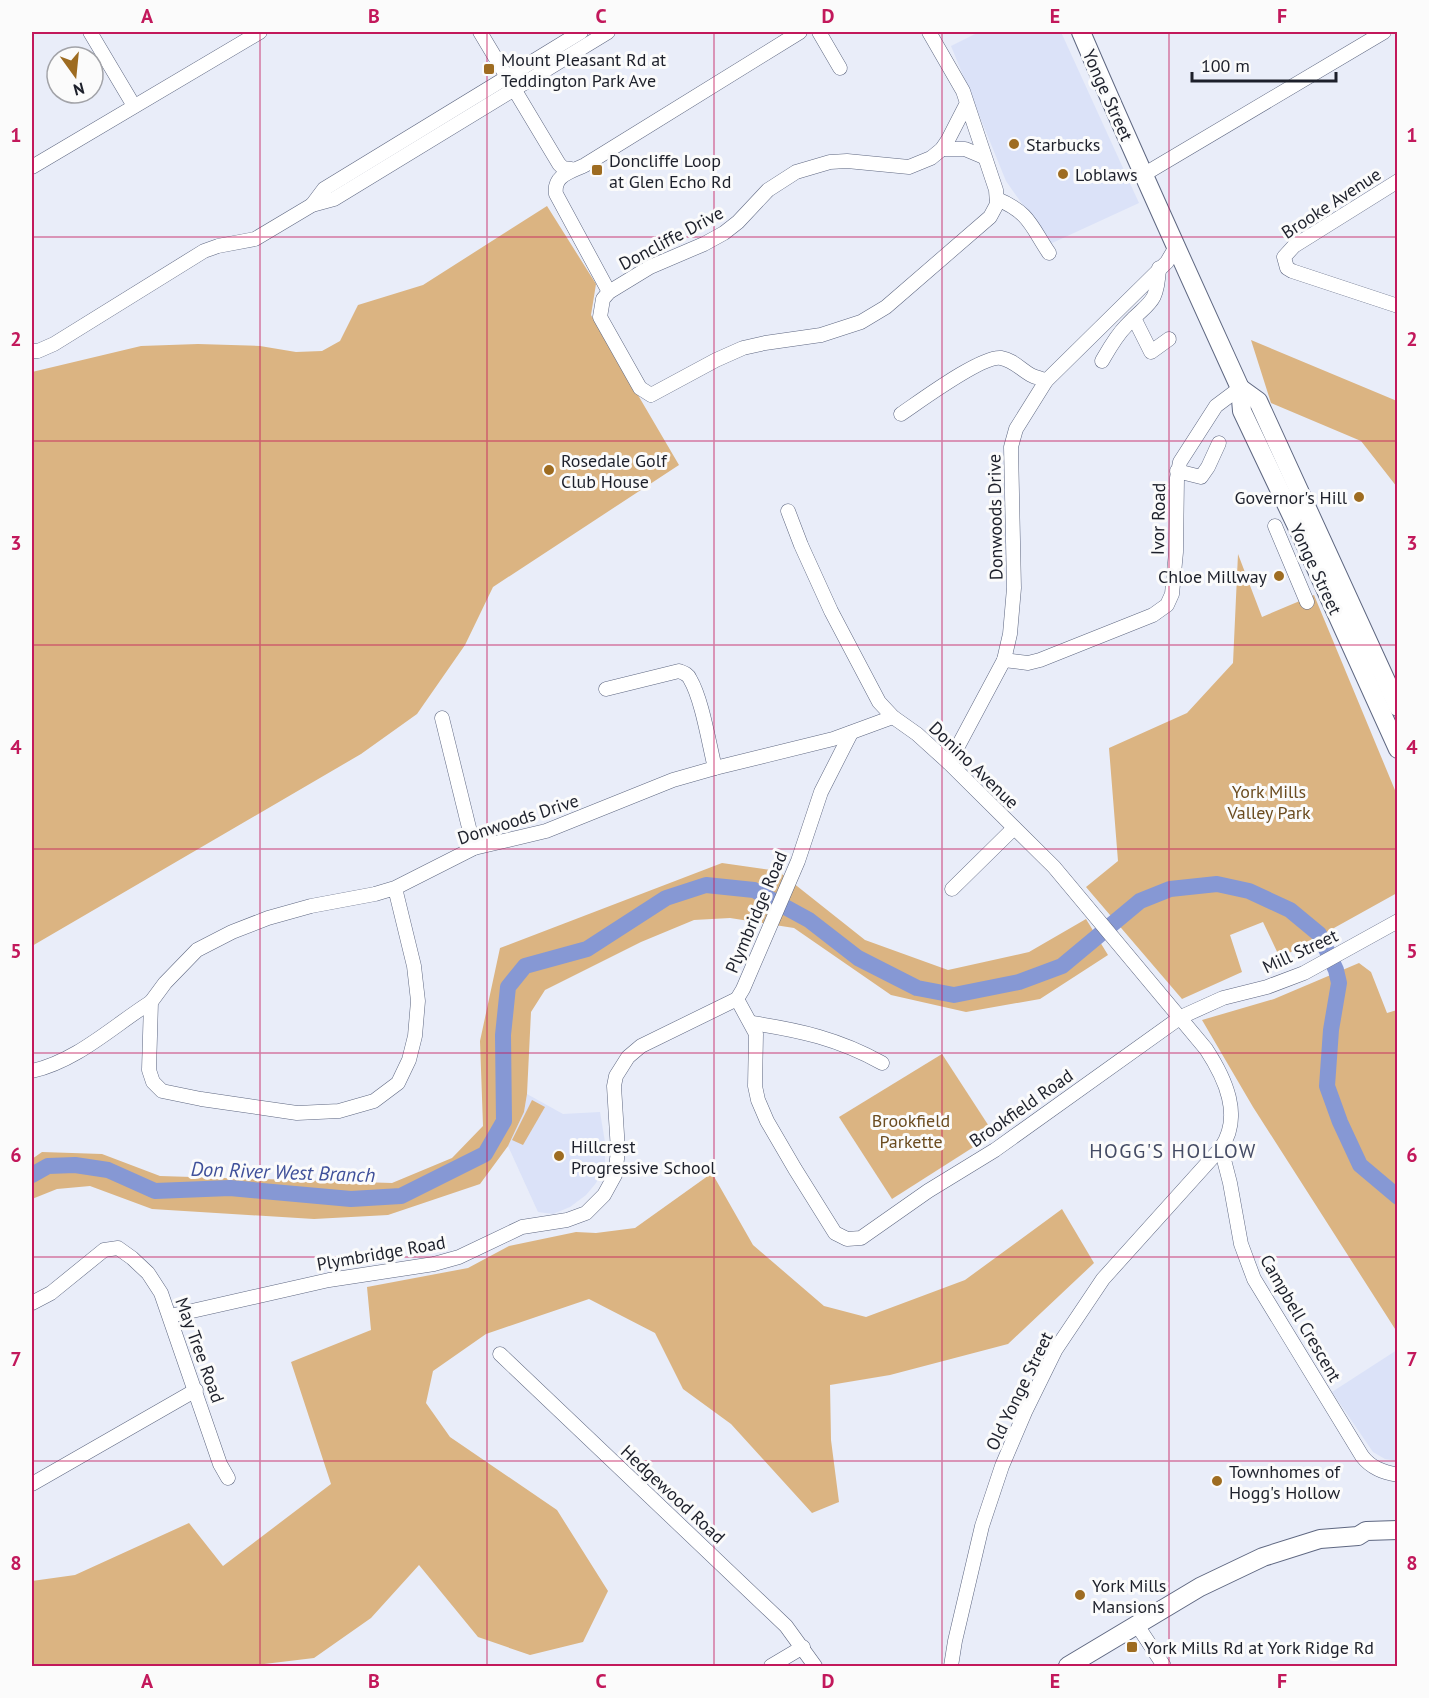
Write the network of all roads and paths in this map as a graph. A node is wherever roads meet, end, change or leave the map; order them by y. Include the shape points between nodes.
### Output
1 (90, 32) edge
2 (260, 32) edge
3 (480, 32) edge
4 (581, 32) edge
5 (608, 32) edge
6 (800, 32) edge
7 (819, 32) edge
8 (929, 32) edge
9 (1080, 32) edge
10 (1384, 32) edge
11 (840, 68) dead end
12 (511, 83) junction
13 (966, 103) junction
14 (134, 106) junction
15 (942, 149) junction
16 (984, 157) junction
17 (32, 167) edge
18 (571, 170) junction
19 (1143, 175) junction
20 (1398, 181) edge
21 (997, 198) junction
22 (1177, 245) junction
23 (1050, 253) dead end
24 (1159, 268) junction
25 (609, 292) junction
26 (1398, 306) edge
27 (1134, 318) junction
28 (1169, 339) dead end
29 (32, 351) edge
30 (1102, 361) dead end
31 (1046, 381) junction
32 (1240, 388) junction
33 (901, 414) dead end
34 (1219, 443) dead end
35 (1177, 471) junction
36 (788, 511) dead end
37 (1275, 526) dead end
38 (1323, 563) junction
39 (1295, 576) junction
40 (1307, 602) dead end
41 (1004, 660) junction
42 (606, 689) dead end
43 (1398, 707) edge
44 (893, 717) junction
45 (442, 718) dead end
46 (851, 733) junction
47 (1398, 749) edge
48 (949, 763) junction
49 (715, 768) junction
50 (1014, 828) junction
51 (474, 848) junction
52 (395, 888) junction
53 (952, 890) dead end
54 (1398, 921) edge
55 (736, 999) junction
56 (152, 1002) junction
57 (1181, 1017) junction
58 (752, 1023) junction
59 (882, 1063) dead end
60 (32, 1071) edge
61 (1221, 1148) junction
62 (32, 1303) edge
63 (170, 1316) junction
64 (500, 1354) dead end
65 (196, 1390) junction
66 (1398, 1475) edge
67 (228, 1478) dead end
68 (32, 1484) edge
69 (1398, 1530) edge
70 (1358, 1536) junction
71 (1398, 1539) edge
72 (1137, 1625) junction
73 (803, 1647) junction
74 (771, 1666) edge
75 (815, 1666) edge
76 (951, 1666) edge
77 (1068, 1666) edge
78 (1164, 1666) edge

1 - 14 street
2 - 14 street
3 - 12 street
4 - 12 street
5 - 12 street
6 - 18 street
7 - 11 street
8 - 13 street via 958,80
9 - 19 main road, Yonge Street
10 - 19 street
12 - 18 street via 561,167
12 - 29 street via 324,189 312,205 255,239 204,251 54,344
13 - 15 street
13 - 16 street
14 - 17 street
15 - 16 street via 965,149
15 - 25 street, Doncliffe Drive via 909,167 847,161 806,168 773,186 724,233 650,267
16 - 21 street
18 - 25 street via 557,181 556,194
19 - 22 main road, Yonge Street
20 - 26 street, Brooke Avenue via 1284,256 1292,271
21 - 23 street via 1023,213
21 - 25 street via 990,217 871,317 830,333 743,348 651,395 640,388 600,316 603,299
22 - 24 street, Donwoods Drive
22 - 32 main road, Yonge Street
24 - 27 street via 1158,289
24 - 31 street, Donwoods Drive
27 - 28 street via 1151,352
27 - 30 street
31 - 33 street via 1035,378 1014,362 992,358
31 - 41 street, Donwoods Drive via 1016,429 1011,447 1014,588
32 - 35 street, Ivor Road via 1216,406
32 - 38 main road, Yonge Street via 1258,401
34 - 35 street via 1201,477
35 - 41 street, Ivor Road via 1176,552 1172,594 1167,605 1153,615 1040,660
36 - 44 street, Donino Avenue via 831,611 879,702
37 - 39 street
38 - 39 street
38 - 43 main road, Yonge Street
38 - 47 main road, Yonge Street
39 - 40 street
41 - 48 street, Donwoods Drive
42 - 49 street via 679,671 686,673 697,695
44 - 46 street, Donwoods Drive
44 - 48 street, Donino Avenue
45 - 51 street
46 - 49 street, Donwoods Drive
46 - 55 street, Plymbridge Road via 821,792 798,861 750,977
48 - 50 street, Donino Avenue
49 - 51 street, Donwoods Drive via 630,796 546,831
50 - 53 street
50 - 57 street, Donino Avenue via 1062,875
51 - 52 street, Donwoods Drive
52 - 56 street, Donwoods Drive via 311,906 232,932 197,950
52 - 56 street via 418,1000 409,1060 398,1083 374,1101 339,1111 297,1113 162,1091 149,1070
54 - 57 street, Mill Street via 1312,969 1267,987 1223,998
55 - 58 street
55 - 63 street, Plymbridge Road via 660,1036 628,1057 614,1086 618,1151 615,1175 604,1195 586,1212 567,1220 522,1227 459,1257 434,1264 329,1280
56 - 60 street, Donwoods Drive via 67,1058
57 - 58 street, Brookfield Road via 995,1150 861,1238 847,1239 836,1233 767,1121 755,1086 756,1034
57 - 61 street, Old Yonge Street via 1213,1059 1230,1098 1232,1122
58 - 59 street via 829,1039
61 - 66 street, Campbell Crescent via 1241,1244 1254,1279 1362,1456 1372,1466
61 - 76 street, Old Yonge Street via 1103,1279 1056,1349 1024,1412 982,1526
62 - 63 street, May Tree Road via 51,1293 104,1250 118,1248 148,1273
63 - 65 street, May Tree Road
64 - 73 street, Hedgewood Road via 786,1626
65 - 67 street, May Tree Road
65 - 68 street
69 - 70 main road
70 - 71 main road via 1365,1541
70 - 72 main road via 1320,1539 1269,1554 1213,1580
72 - 77 main road
72 - 78 street
73 - 74 street
73 - 75 street, Hedgewood Road

